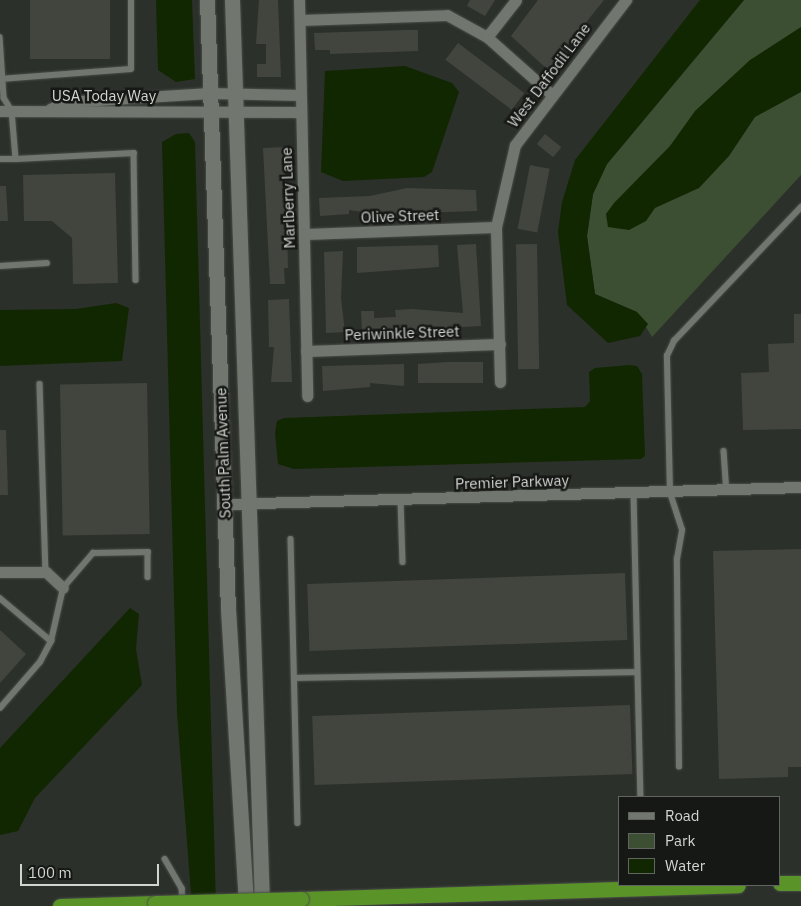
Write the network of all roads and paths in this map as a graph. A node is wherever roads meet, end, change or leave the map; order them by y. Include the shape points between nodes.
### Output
1 (131, 0) edge
2 (207, 0) edge
3 (232, 0) edge
4 (299, 0) edge
5 (516, 0) edge
6 (626, 0) edge
7 (300, 20) junction
8 (0, 37) edge
9 (486, 37) junction
10 (1, 79) edge
11 (236, 94) junction
12 (551, 94) junction
13 (300, 95) junction
14 (210, 101) junction
15 (6, 111) edge
16 (236, 112) junction
17 (300, 112) junction
18 (0, 159) edge
19 (16, 159) junction
20 (801, 208) edge
21 (496, 227) junction
22 (305, 234) junction
23 (47, 263) dead end
24 (0, 266) edge
25 (136, 280) dead end
26 (500, 344) junction
27 (306, 351) junction
28 (500, 382) dead end
29 (40, 384) dead end
30 (307, 396) dead end
31 (724, 451) dead end
32 (801, 487) edge
33 (726, 490) junction
34 (670, 493) junction
35 (634, 494) junction
36 (400, 500) junction
37 (224, 504) junction
38 (247, 504) junction
39 (291, 539) dead end
40 (403, 562) dead end
41 (0, 572) edge
42 (46, 572) junction
43 (148, 577) dead end
44 (63, 588) junction
45 (0, 598) edge
46 (51, 642) junction
47 (637, 672) junction
48 (294, 678) junction
49 (0, 708) edge
50 (679, 767) dead end
51 (641, 796) edge
52 (298, 824) dead end
53 (165, 859) dead end
54 (781, 883) edge
55 (801, 883) edge
56 (704, 886) edge
57 (60, 906) edge
58 (183, 906) edge
59 (246, 906) edge
60 (262, 906) edge

1 - 10 lane via 131,69
2 - 14 main road, South Palm Avenue
3 - 11 main road, South Palm Avenue
4 - 7 street, Marlberry Lane
5 - 9 street
6 - 12 street, West Daffodil Lane
7 - 9 street via 447,15
7 - 13 street, Marlberry Lane
8 - 10 lane
9 - 12 street
10 - 15 lane
11 - 13 street, USA Today Way
11 - 14 street, USA Today Way
11 - 16 main road, South Palm Avenue
12 - 21 street, West Daffodil Lane via 514,145
13 - 17 street, Marlberry Lane
14 - 15 street, USA Today Way via 65,102 44,111
14 - 16 street, USA Today Way
14 - 37 main road, South Palm Avenue
15 - 19 lane
16 - 17 street, USA Today Way
16 - 38 main road, South Palm Avenue
17 - 22 street, Marlberry Lane
18 - 19 lane
19 - 25 lane via 134,153
20 - 34 lane via 674,341 667,356
21 - 22 street, Olive Street
21 - 26 street, West Daffodil Lane
22 - 27 street, Marlberry Lane
23 - 24 lane
26 - 27 street, Periwinkle Street
26 - 28 street, West Daffodil Lane
27 - 30 street, Marlberry Lane
29 - 42 lane
31 - 33 lane
32 - 33 street, Premier Parkway
33 - 34 street, Premier Parkway
34 - 35 street, Premier Parkway
34 - 50 lane via 682,530 677,559
35 - 36 street, Premier Parkway
35 - 47 lane
36 - 38 street, Premier Parkway
36 - 40 lane
37 - 38 street, Premier Parkway
37 - 59 main road, South Palm Avenue
38 - 60 main road, South Palm Avenue
39 - 48 lane
41 - 42 street
42 - 44 street
43 - 44 lane via 148,552 93,554
44 - 46 lane
45 - 46 lane
46 - 49 lane via 40,662
47 - 48 lane
47 - 51 lane
48 - 52 lane
53 - 58 lane via 182,888
54 - 55 highway
56 - 57 highway, bridge

